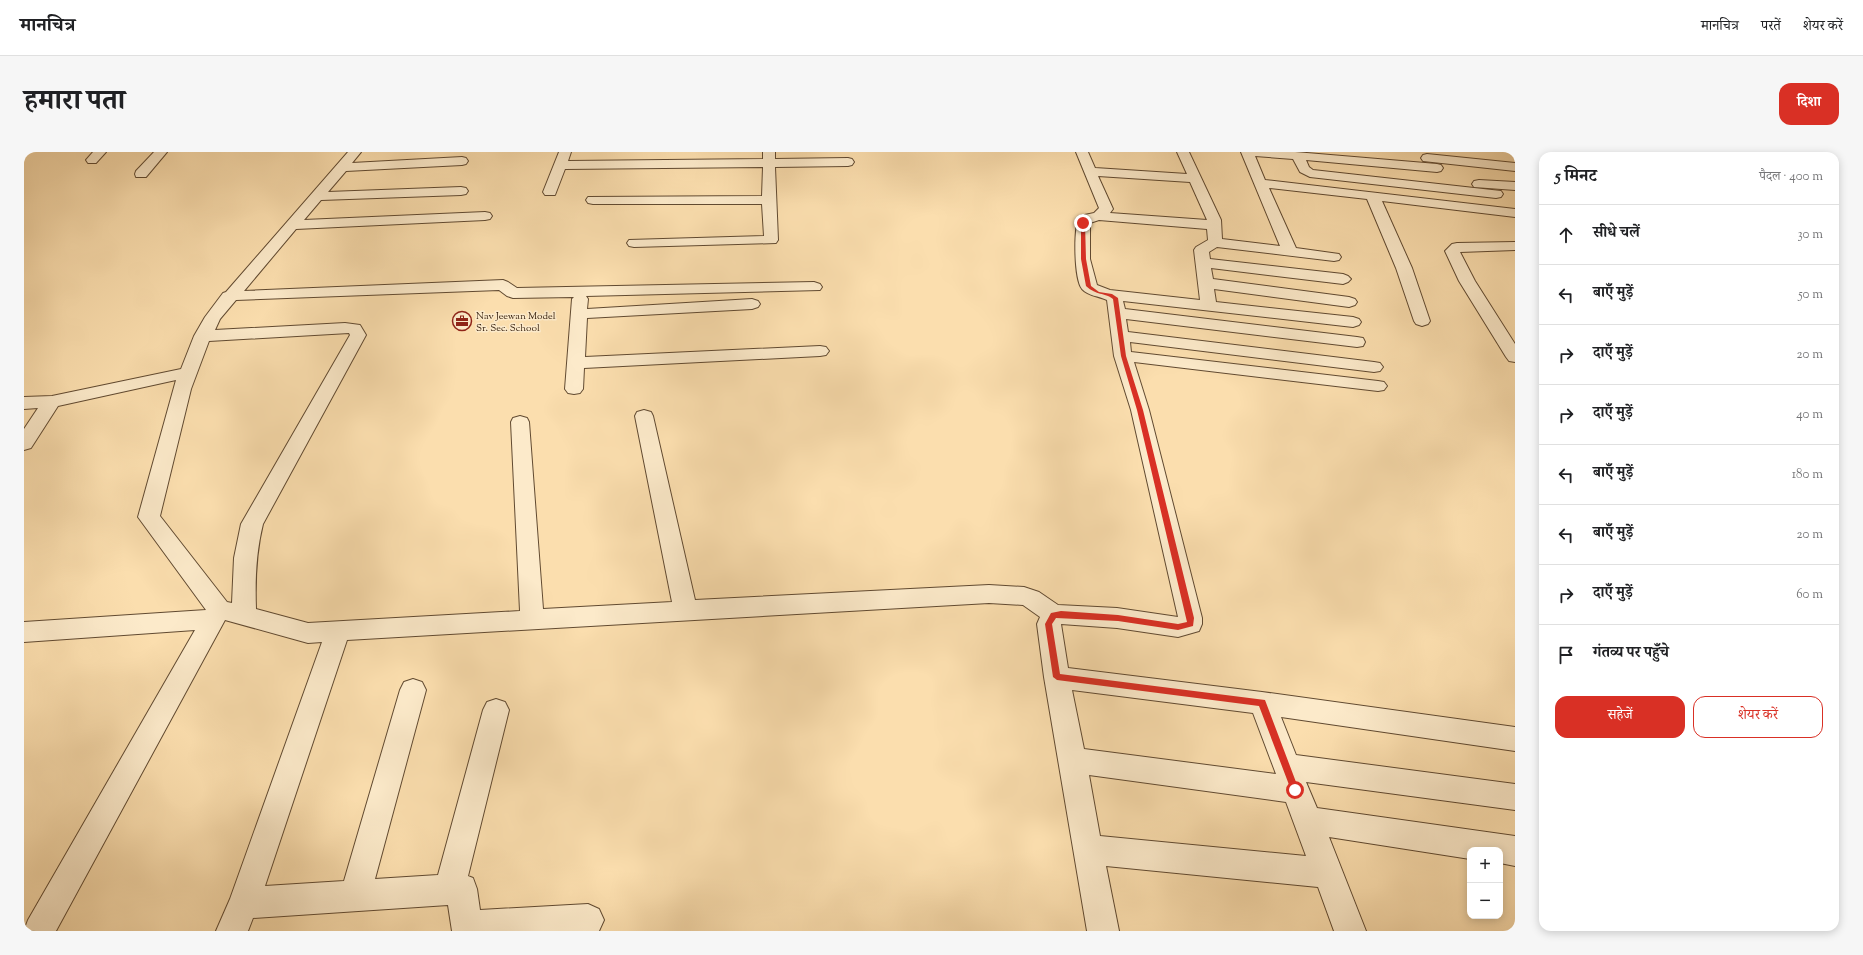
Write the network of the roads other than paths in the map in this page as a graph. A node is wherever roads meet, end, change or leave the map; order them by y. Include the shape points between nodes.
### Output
1 (161, 152) edge
2 (565, 152) edge
3 (1183, 152) edge
4 (1247, 152) edge
5 (1252, 152) edge
6 (1414, 152) edge
7 (1298, 156) junction
8 (768, 158) edge
9 (1427, 158) junction
10 (348, 160) edge
11 (462, 161) dead end
12 (848, 162) dead end
13 (1086, 162) edge
14 (561, 165) junction
15 (1515, 167) edge
16 (1437, 168) junction
17 (141, 174) dead end
18 (1196, 179) junction
19 (1262, 183) junction
20 (1472, 183) junction
21 (1515, 186) edge
22 (461, 191) dead end
23 (550, 192) dead end
24 (1496, 194) junction
25 (318, 196) junction
26 (1373, 196) junction
27 (592, 200) dead end
28 (768, 200) junction
29 (1515, 204) edge
30 (1134, 206) dead end
31 (1108, 207) junction
32 (1515, 213) edge
33 (485, 216) dead end
34 (1212, 219) junction
35 (292, 225) junction
36 (1215, 242) junction
37 (634, 243) dead end
38 (1515, 246) edge
39 (1290, 251) junction
40 (1334, 257) dead end
41 (1204, 262) junction
42 (1343, 279) dead end
43 (1206, 283) junction
44 (814, 287) dead end
45 (581, 292) junction
46 (230, 296) junction
47 (1349, 302) dead end
48 (752, 304) dead end
49 (1114, 304) junction
50 (1209, 306) junction
51 (579, 314) junction
52 (1422, 321) dead end
53 (1353, 322) dead end
54 (202, 336) junction
55 (1356, 342) dead end
56 (1122, 346) junction
57 (820, 351) dead end
58 (1515, 357) edge
59 (576, 363) junction
60 (1374, 366) dead end
61 (186, 373) junction
62 (1378, 386) dead end
63 (574, 389) dead end
64 (52, 402) junction
65 (24, 403) edge
66 (644, 416) dead end
67 (520, 422) dead end
68 (24, 444) edge
69 (685, 610) junction
70 (226, 615) junction
71 (1054, 615) junction
72 (532, 619) junction
73 (338, 631) junction
74 (24, 632) edge
75 (1057, 677) junction
76 (413, 690) dead end
77 (1262, 703) junction
78 (496, 710) dead end
79 (1515, 739) edge
80 (1072, 760) junction
81 (1290, 778) junction
82 (1515, 797) edge
83 (1306, 820) junction
84 (1088, 849) junction
85 (1515, 851) edge
86 (1328, 873) junction
87 (449, 890) junction
88 (355, 896) junction
89 (244, 903) junction
90 (588, 920) dead end
91 (39, 931) edge
92 (232, 931) edge
93 (1103, 931) edge
94 (1350, 931) edge

1 - 17 street
2 - 14 street
3 - 18 street
4 - 19 street
5 - 7 street
6 - 9 street
7 - 16 street
7 - 24 street via 1304,169 1310,173
8 - 12 street
8 - 14 street
8 - 28 street
9 - 15 street
9 - 16 street
10 - 11 street
10 - 25 street
13 - 18 street
13 - 31 street
14 - 23 street
16 - 20 street
18 - 34 street
19 - 26 street
19 - 39 street
20 - 21 street
20 - 24 street
22 - 25 street
24 - 29 street
25 - 35 street
26 - 32 street
26 - 52 street via 1404,268
27 - 28 street
28 - 37 street via 771,240
30 - 34 street
31 - 34 street
31 - 49 street via 1085,219 1083,223 1083,259 1088,286
33 - 35 street
34 - 36 street
35 - 46 street
36 - 39 street
36 - 41 street via 1201,250
38 - 58 street via 1458,247 1452,252 1467,281
39 - 40 street
41 - 42 street
41 - 43 street
43 - 47 street
43 - 50 street
44 - 45 street
45 - 46 street via 513,293 503,285
45 - 51 street
46 - 54 street
48 - 51 street
49 - 50 street
49 - 55 street
49 - 56 street
50 - 53 street
51 - 59 street
54 - 61 street
54 - 70 street via 345,328 354,329 358,335 252,524 243,572
56 - 60 street
56 - 62 street
56 - 71 street via 1142,416 1190,624 1178,627 1118,618
57 - 59 street
59 - 63 street
61 - 64 street
61 - 70 street via 149,517
64 - 65 street
64 - 68 street
66 - 69 street
67 - 72 street
69 - 71 street via 1019,594 1033,598
69 - 72 street
70 - 73 street via 308,633
70 - 74 street
70 - 91 street
71 - 75 street via 1049,624
72 - 73 street
73 - 89 street
75 - 77 street
75 - 80 street
76 - 88 street
77 - 79 street
77 - 81 street
78 - 87 street
80 - 81 street
80 - 84 street
81 - 82 street
81 - 83 street
83 - 85 street
83 - 86 street
84 - 86 street
84 - 93 street
86 - 94 street
87 - 88 street
87 - 90 street via 462,889 466,927
88 - 89 street
89 - 92 street

